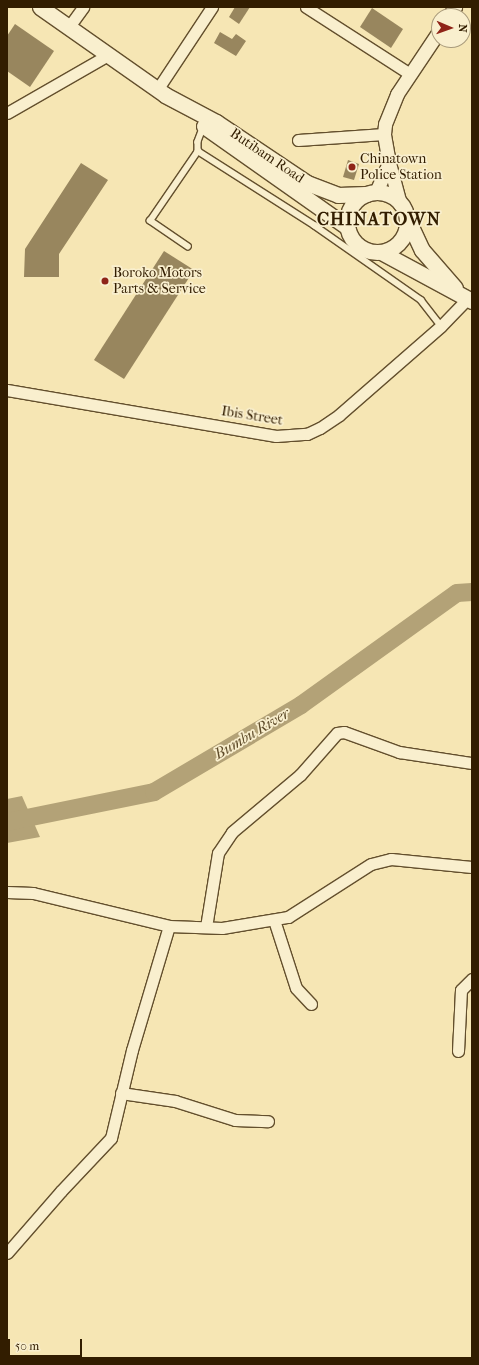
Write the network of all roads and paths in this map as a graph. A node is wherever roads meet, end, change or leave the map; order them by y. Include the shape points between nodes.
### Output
1 (40, 7) edge
2 (83, 7) edge
3 (212, 7) edge
4 (306, 7) edge
5 (68, 28) junction
6 (431, 43) edge
7 (106, 56) junction
8 (410, 74) junction
9 (157, 90) junction
10 (172, 100) junction
11 (7, 113) edge
12 (204, 126) junction
13 (384, 134) junction
14 (298, 140) dead end
15 (198, 151) junction
16 (390, 163) junction
17 (371, 193) junction
18 (403, 210) junction
19 (347, 227) junction
20 (188, 246) dead end
21 (380, 252) junction
22 (467, 297) edge
23 (441, 326) junction
24 (7, 390) edge
25 (472, 763) edge
26 (472, 867) edge
27 (7, 892) edge
28 (274, 920) junction
29 (169, 926) junction
30 (206, 927) junction
31 (472, 979) edge
32 (311, 1004) dead end
33 (458, 1051) dead end
34 (121, 1093) junction
35 (268, 1120) dead end
36 (7, 1253) edge

1 - 5 main road, Butibam Road
2 - 5 street
3 - 9 street
4 - 8 street
5 - 7 main road, Butibam Road
6 - 8 street
7 - 9 main road, Butibam Road
7 - 11 street
8 - 13 street via 392,105
9 - 10 main road, Butibam Road
10 - 12 main road, Butibam Road
10 - 17 main road, Butibam Road via 216,122 307,183 338,195
12 - 15 lane via 198,142
12 - 19 main road, Butibam Road
13 - 14 street
13 - 16 street
15 - 20 lane via 150,221
15 - 23 lane via 320,229 422,300
16 - 17 street
16 - 18 street
17 - 18 main road via 389,195
17 - 19 main road via 352,206
18 - 21 main road via 406,229 401,240 392,248
18 - 22 main road via 422,250
19 - 21 main road via 357,245 368,251
21 - 22 main road
22 - 23 street, Ibis Street
23 - 24 street, Ibis Street via 331,422 307,434 291,436
25 - 30 street via 399,752 344,732 337,733 300,775 232,832 218,853
26 - 28 street via 391,859 371,864 288,917
27 - 29 street via 33,893
28 - 30 street via 222,928
28 - 32 street via 296,988
29 - 30 street
29 - 34 street
31 - 33 street via 461,990
34 - 35 street via 175,1101 235,1120
34 - 36 street via 111,1138

